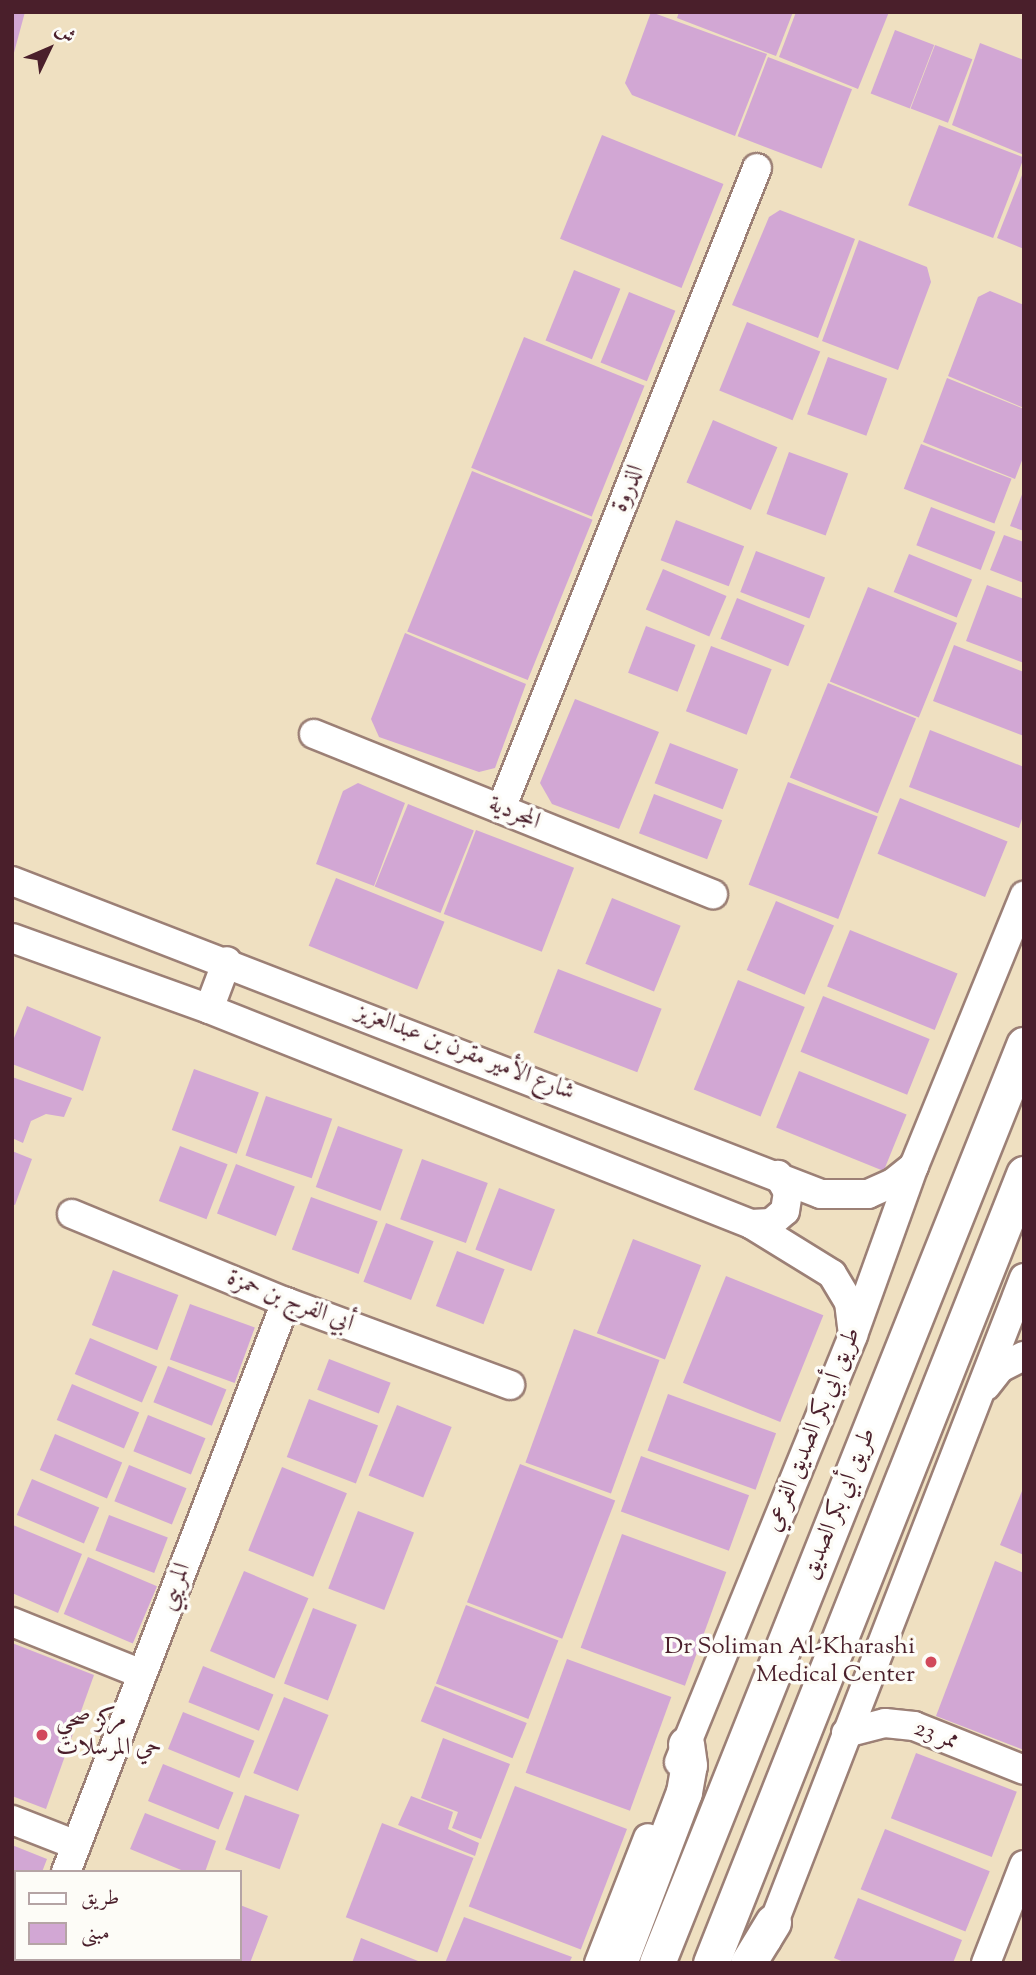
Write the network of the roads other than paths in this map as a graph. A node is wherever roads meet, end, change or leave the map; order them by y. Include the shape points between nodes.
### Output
1 (757, 168) dead end
2 (314, 734) dead end
3 (501, 809) junction
4 (12, 881) edge
5 (713, 894) dead end
6 (1024, 896) edge
7 (12, 938) edge
8 (227, 961) junction
9 (209, 1009) junction
10 (1024, 1045) edge
11 (915, 1166) junction
12 (1024, 1174) edge
13 (778, 1175) junction
14 (72, 1214) dead end
15 (751, 1224) junction
16 (1024, 1278) edge
17 (286, 1302) junction
18 (853, 1335) junction
19 (1024, 1356) edge
20 (510, 1385) dead end
21 (980, 1393) junction
22 (12, 1622) edge
23 (142, 1674) junction
24 (846, 1733) junction
25 (686, 1744) junction
26 (1024, 1770) edge
27 (12, 1820) edge
28 (76, 1845) junction
29 (1024, 1865) edge
30 (67, 1870) edge
31 (774, 1923) junction
32 (598, 1963) edge
33 (619, 1963) edge
34 (657, 1963) edge
35 (711, 1963) edge
36 (748, 1963) edge
37 (758, 1963) edge
38 (986, 1963) edge

1 - 3 street, الذروة
2 - 3 street, المجردية
3 - 5 street, المجردية
4 - 8 street, شارع الأمير مقرن بن عبدالعزيز
6 - 11 street, طريق أبي بكر الصديق الفرعي
7 - 9 street
8 - 9 street
8 - 13 street, شارع الأمير مقرن بن عبدالعزيز
9 - 15 street
10 - 34 main road, طريق أبي بكر الصديق
11 - 13 street, شارع الأمير مقرن بن عبدالعزيز via 893,1183 868,1194 845,1197 821,1194
11 - 18 street, طريق أبي بكر الصديق الفرعي
12 - 35 main road, طريق أبي بكر الصديق
13 - 15 street via 788,1192 785,1211 771,1223
14 - 17 street, أبي الفرج بن حمزة
15 - 18 street via 832,1274 849,1302
16 - 21 street
17 - 20 street, أبي الفرج بن حمزة
17 - 23 street, المريبي
18 - 25 street, طريق أبي بكر الصديق الفرعي
19 - 21 street via 1000,1368
21 - 24 street
22 - 23 street
23 - 28 street, المريبي
24 - 26 street, ممر 23 via 885,1723 914,1726
24 - 31 street
25 - 32 street, طريق أبي بكر الصديق الفرعي
25 - 33 main road via 690,1765 684,1792
27 - 28 street
28 - 30 street, المريبي
29 - 38 street
31 - 36 main road
31 - 37 street

